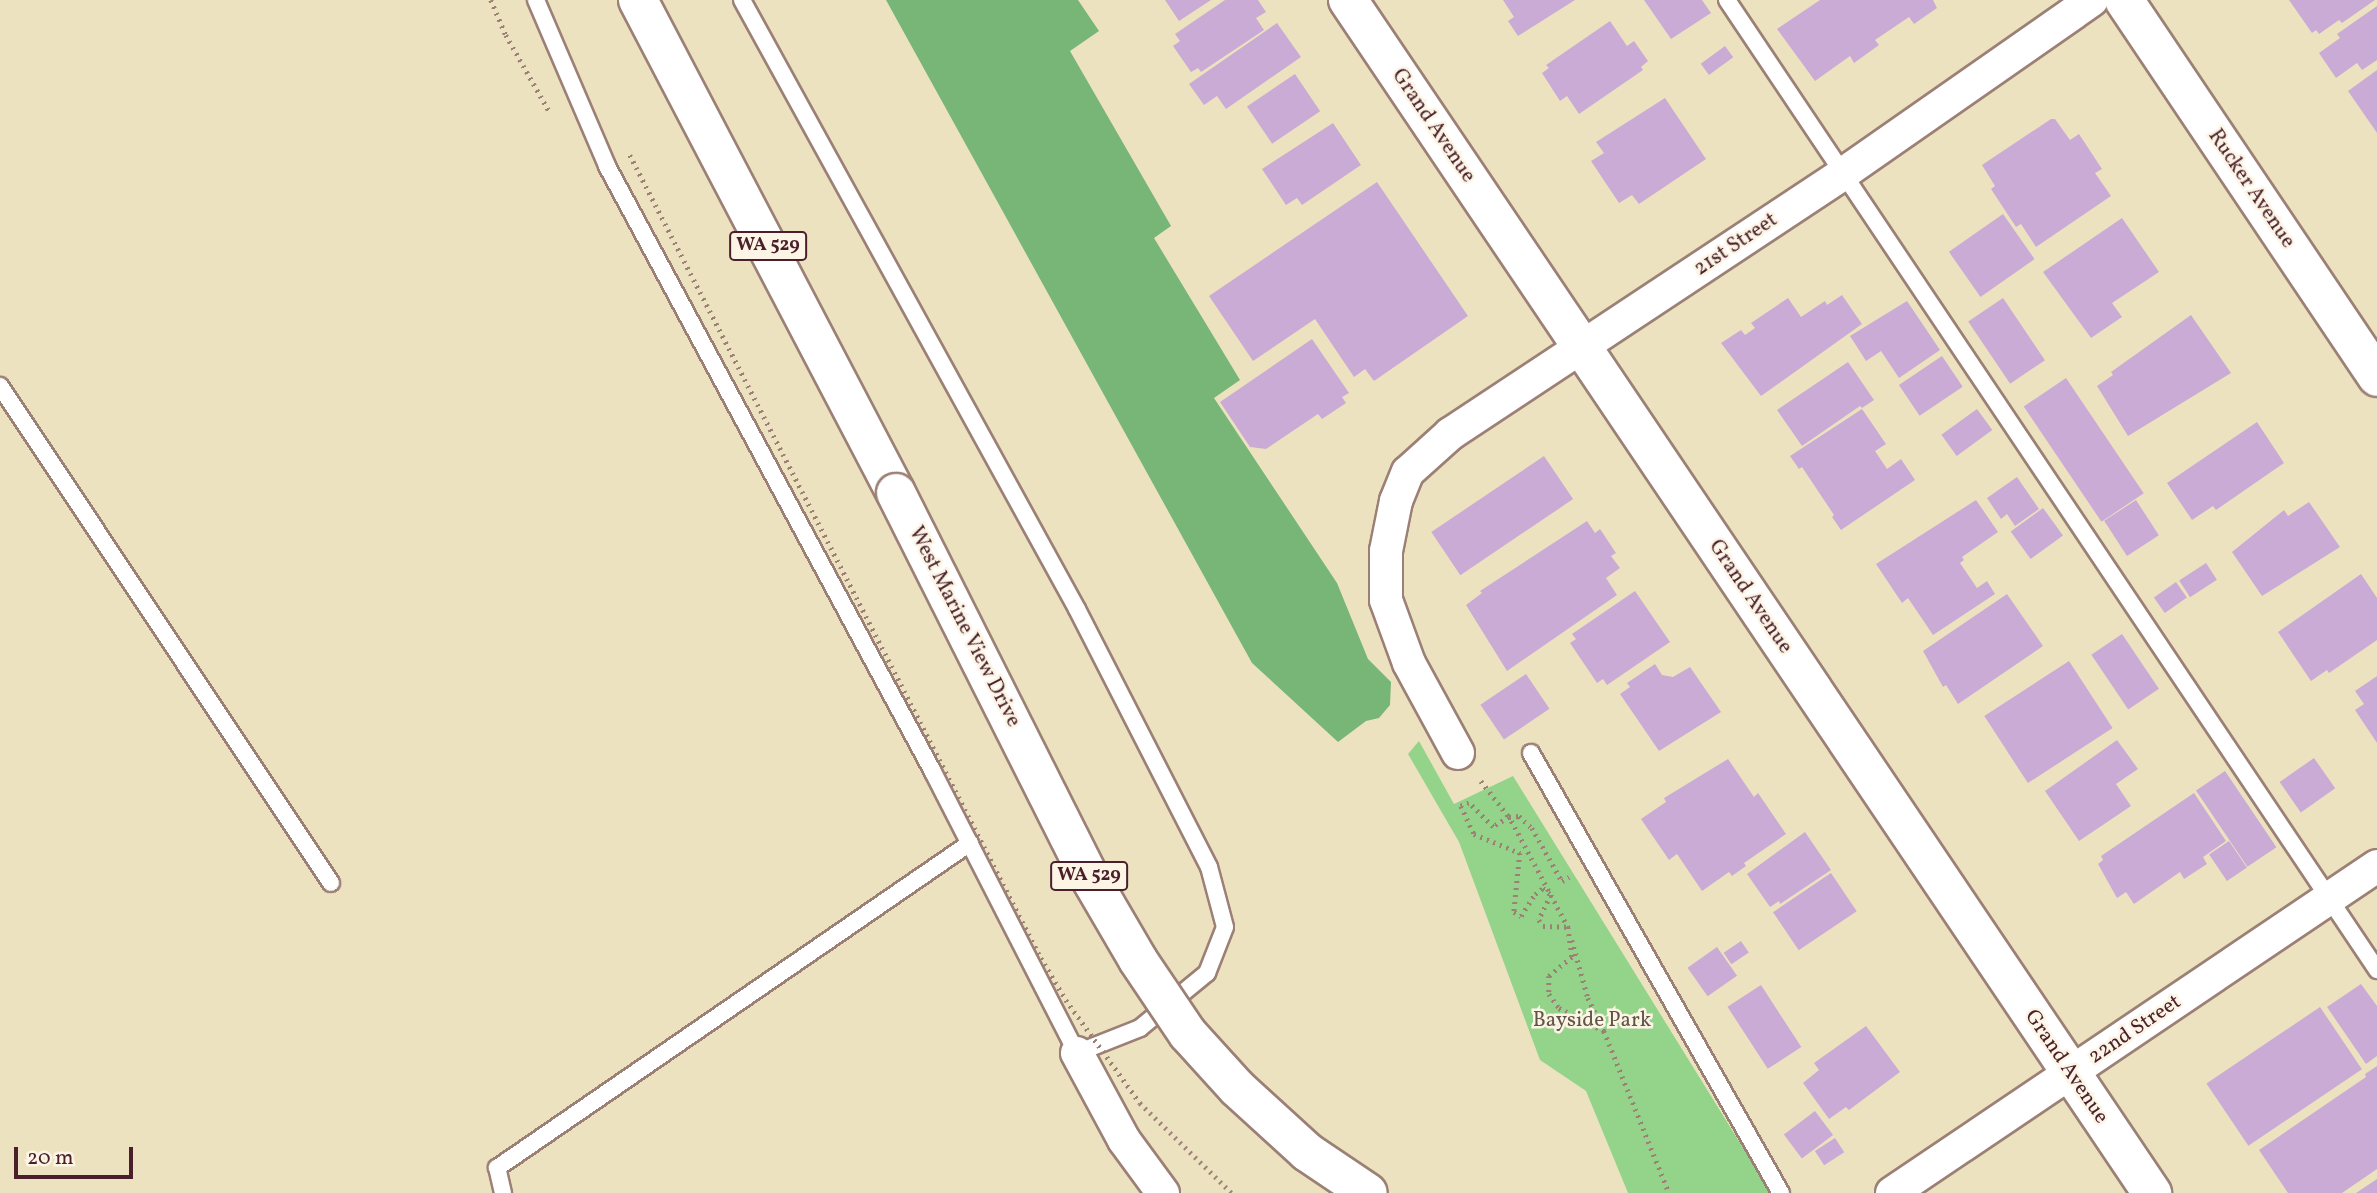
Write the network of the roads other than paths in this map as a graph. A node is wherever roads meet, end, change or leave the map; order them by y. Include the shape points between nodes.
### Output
1 (536, 0) edge
2 (638, 0) edge
3 (742, 0) edge
4 (1348, 0) edge
5 (1727, 0) edge
6 (2092, 0) edge
7 (2124, 0) edge
8 (1844, 173) junction
9 (1582, 348) junction
10 (2377, 377) edge
11 (0, 386) edge
12 (1458, 753) road end
13 (1531, 753) dead end
14 (970, 843) junction
15 (2377, 866) edge
16 (331, 883) dead end
17 (2329, 899) junction
18 (2377, 970) edge
19 (1077, 1053) junction
20 (2070, 1074) junction
21 (1161, 1192) edge
22 (503, 1193) edge
23 (1368, 1193) edge
24 (1781, 1193) edge
25 (1892, 1193) edge
26 (2152, 1193) edge

1 - 14 lane via 607,166
2 - 23 street, West Marine View Drive / WA 529, bridge via 896,493 1089,876 1145,971 1188,1034 1237,1088 1307,1152
3 - 19 lane via 1070,597 1209,867 1225,927 1207,973 1140,1028
4 - 9 street, Grand Avenue
5 - 8 lane
6 - 8 street, 21st Street
7 - 10 street, Rucker Avenue
8 - 9 street, 21st Street
8 - 17 lane
9 - 12 street, 21st Street via 1450,434 1408,472 1396,501 1386,551 1386,600 1409,663
9 - 20 street, Grand Avenue
11 - 16 lane
13 - 24 lane
14 - 19 lane
14 - 22 lane via 497,1168
15 - 17 street, 22nd Street
17 - 18 lane
17 - 20 street, 22nd Street
19 - 21 street via 1124,1140
20 - 25 street, 22nd Street
20 - 26 street, Grand Avenue

